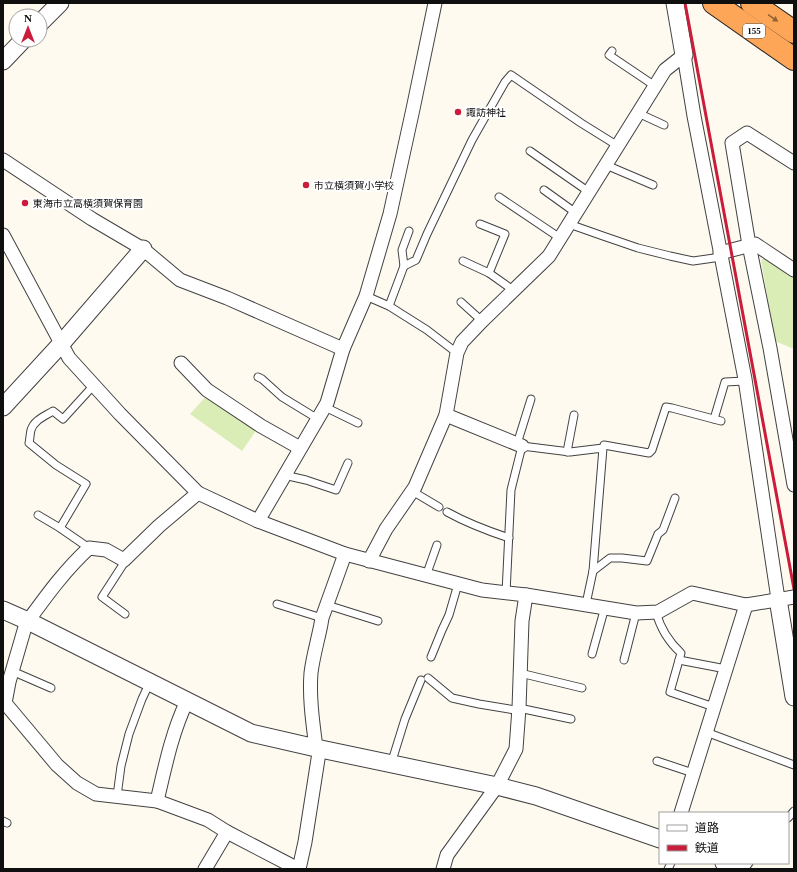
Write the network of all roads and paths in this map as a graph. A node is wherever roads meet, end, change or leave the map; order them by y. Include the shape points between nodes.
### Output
1 (60, 3) edge
2 (435, 3) edge
3 (674, 3) edge
4 (714, 3) edge
5 (752, 3) edge
6 (48, 15) edge
7 (794, 32) edge
8 (15, 48) edge
9 (612, 51) dead end
10 (684, 56) junction
11 (794, 59) edge
12 (3, 61) edge
13 (655, 86) junction
14 (638, 113) junction
15 (664, 125) dead end
16 (618, 146) junction
17 (530, 151) dead end
18 (3, 160) edge
19 (794, 163) edge
20 (606, 165) junction
21 (653, 185) dead end
22 (544, 190) dead end
23 (589, 192) junction
24 (499, 197) dead end
25 (572, 218) junction
26 (480, 224) dead end
27 (410, 231) dead end
28 (3, 235) edge
29 (560, 238) junction
30 (749, 245) junction
31 (143, 249) junction
32 (721, 255) junction
33 (463, 262) dead end
34 (404, 266) junction
35 (794, 270) edge
36 (489, 272) junction
37 (513, 290) junction
38 (366, 296) junction
39 (461, 302) dead end
40 (389, 306) junction
41 (482, 321) junction
42 (61, 344) junction
43 (343, 349) junction
44 (457, 353) junction
45 (181, 363) dead end
46 (258, 378) dead end
47 (745, 381) junction
48 (94, 385) junction
49 (531, 399) dead end
50 (4, 404) edge
51 (325, 407) junction
52 (446, 415) junction
53 (574, 415) dead end
54 (318, 418) junction
55 (358, 423) dead end
56 (519, 445) junction
57 (604, 445) dead end
58 (300, 448) junction
59 (567, 452) junction
60 (348, 463) dead end
61 (284, 476) junction
62 (794, 485) edge
63 (412, 491) junction
64 (198, 493) junction
65 (675, 498) dead end
66 (439, 507) dead end
67 (447, 512) dead end
68 (38, 515) dead end
69 (258, 521) junction
70 (60, 528) junction
71 (509, 538) junction
72 (437, 545) dead end
73 (89, 548) junction
74 (345, 554) junction
75 (124, 560) junction
76 (369, 561) junction
77 (593, 571) junction
78 (426, 576) junction
79 (458, 584) junction
80 (506, 593) junction
81 (526, 595) junction
82 (786, 598) edge
83 (277, 604) dead end
84 (586, 604) junction
85 (327, 605) junction
86 (746, 605) junction
87 (605, 608) junction
88 (3, 610) edge
89 (656, 612) junction
90 (636, 613) junction
91 (125, 614) dead end
92 (322, 618) junction
93 (28, 621) junction
94 (378, 621) dead end
95 (592, 654) dead end
96 (431, 657) dead end
97 (624, 660) dead end
98 (679, 660) junction
99 (726, 669) junction
100 (520, 673) junction
101 (8, 677) edge
102 (150, 682) junction
103 (51, 688) dead end
104 (582, 688) dead end
105 (794, 697) edge
106 (186, 701) junction
107 (714, 707) junction
108 (519, 708) junction
109 (571, 719) dead end
110 (706, 732) junction
111 (316, 748) junction
112 (657, 760) dead end
113 (391, 764) junction
114 (794, 765) edge
115 (693, 774) junction
116 (497, 786) junction
117 (117, 796) junction
118 (157, 801) junction
119 (681, 812) edge
120 (227, 832) junction
121 (659, 839) edge
122 (731, 864) edge
123 (745, 866) edge
124 (205, 869) edge
125 (299, 869) edge
126 (443, 869) edge

1 - 6 street
2 - 38 street via 414,109
3 - 10 street
4 - 11 highway, 155
5 -> 7 highway, 155
8 - 12 street
9 - 13 lane via 609,56
10 - 13 street via 665,70
10 - 32 street
13 - 14 street
14 - 15 lane
14 - 16 street
16 - 20 street
16 - 34 lane via 511,75 472,140 416,260
17 - 23 lane
18 - 31 street via 92,219
19 - 30 street via 748,133 732,143
20 - 21 lane
20 - 23 street
22 - 25 lane
23 - 25 street
24 - 29 lane
25 - 29 street
25 - 32 lane via 631,246 670,256 693,261
26 - 36 lane via 505,234
27 - 34 lane via 402,250
28 - 42 street
29 - 37 street via 549,256
30 - 32 street
30 - 35 street via 755,244
30 - 62 street
31 - 42 street
31 - 43 street via 180,280
32 - 47 street
33 - 36 lane
34 - 40 lane
36 - 37 lane
37 - 41 street
38 - 40 lane
38 - 43 street
39 - 41 lane
40 - 44 lane via 428,330
41 - 44 street via 462,342
42 - 48 street via 69,358
42 - 50 street
43 - 51 street
44 - 52 street
45 - 58 street via 207,390
46 - 54 lane via 282,397
47 - 57 lane via 725,382 717,420 666,407 649,453
47 - 82 street
48 - 64 street
48 - 70 lane via 63,418 53,411 31,430 29,443 56,465 86,484
49 - 56 lane
51 - 54 street
51 - 55 lane
52 - 56 street
52 - 63 street
53 - 59 lane
54 - 58 street
56 - 59 lane
56 - 71 lane via 511,490
58 - 61 street
59 - 77 lane via 603,448
60 - 61 lane via 336,490
61 - 69 street
63 - 66 lane
63 - 76 street via 386,529
64 - 69 street
64 - 75 street
65 - 77 lane via 663,530 658,534 647,561 610,558
67 - 71 lane via 484,530
68 - 70 lane
69 - 74 street
70 - 73 lane
71 - 80 lane
72 - 78 lane
73 - 75 street via 106,550
73 - 93 street via 53,586
74 - 76 street
74 - 85 street
75 - 91 lane via 102,597
76 - 78 street
77 - 84 lane
78 - 79 street
79 - 80 street
79 - 96 lane via 449,615
80 - 81 street
81 - 84 street
81 - 100 street
82 - 86 street
82 - 105 street
83 - 92 lane
84 - 87 street
85 - 92 street
85 - 94 lane
86 - 89 street via 692,593
86 - 99 street
87 - 90 street
87 - 95 lane
88 - 93 street
89 - 90 street
89 - 98 lane via 670,641 681,653
90 - 97 lane
92 - 111 street via 311,674 311,707
93 - 101 street
93 - 102 street
98 - 99 lane
98 - 107 lane via 670,692
99 - 107 street
100 - 104 lane
100 - 108 street
101 - 103 lane
101 - 117 street via 5,703 57,764 77,783 96,794
102 - 106 street
102 - 117 lane via 129,734
106 - 111 street via 251,733
106 - 118 street via 175,730
107 - 110 street
108 - 109 lane
108 - 113 lane via 508,709 452,698 424,679 405,720
108 - 116 street via 516,749
110 - 114 lane
110 - 115 street
111 - 113 street
111 - 125 street via 318,759
112 - 115 lane
113 - 116 street
115 - 119 street
116 - 121 street via 536,796
116 - 126 street via 447,855
117 - 118 street
118 - 120 street via 208,820
120 - 124 street
120 - 125 street
122 - 123 street

